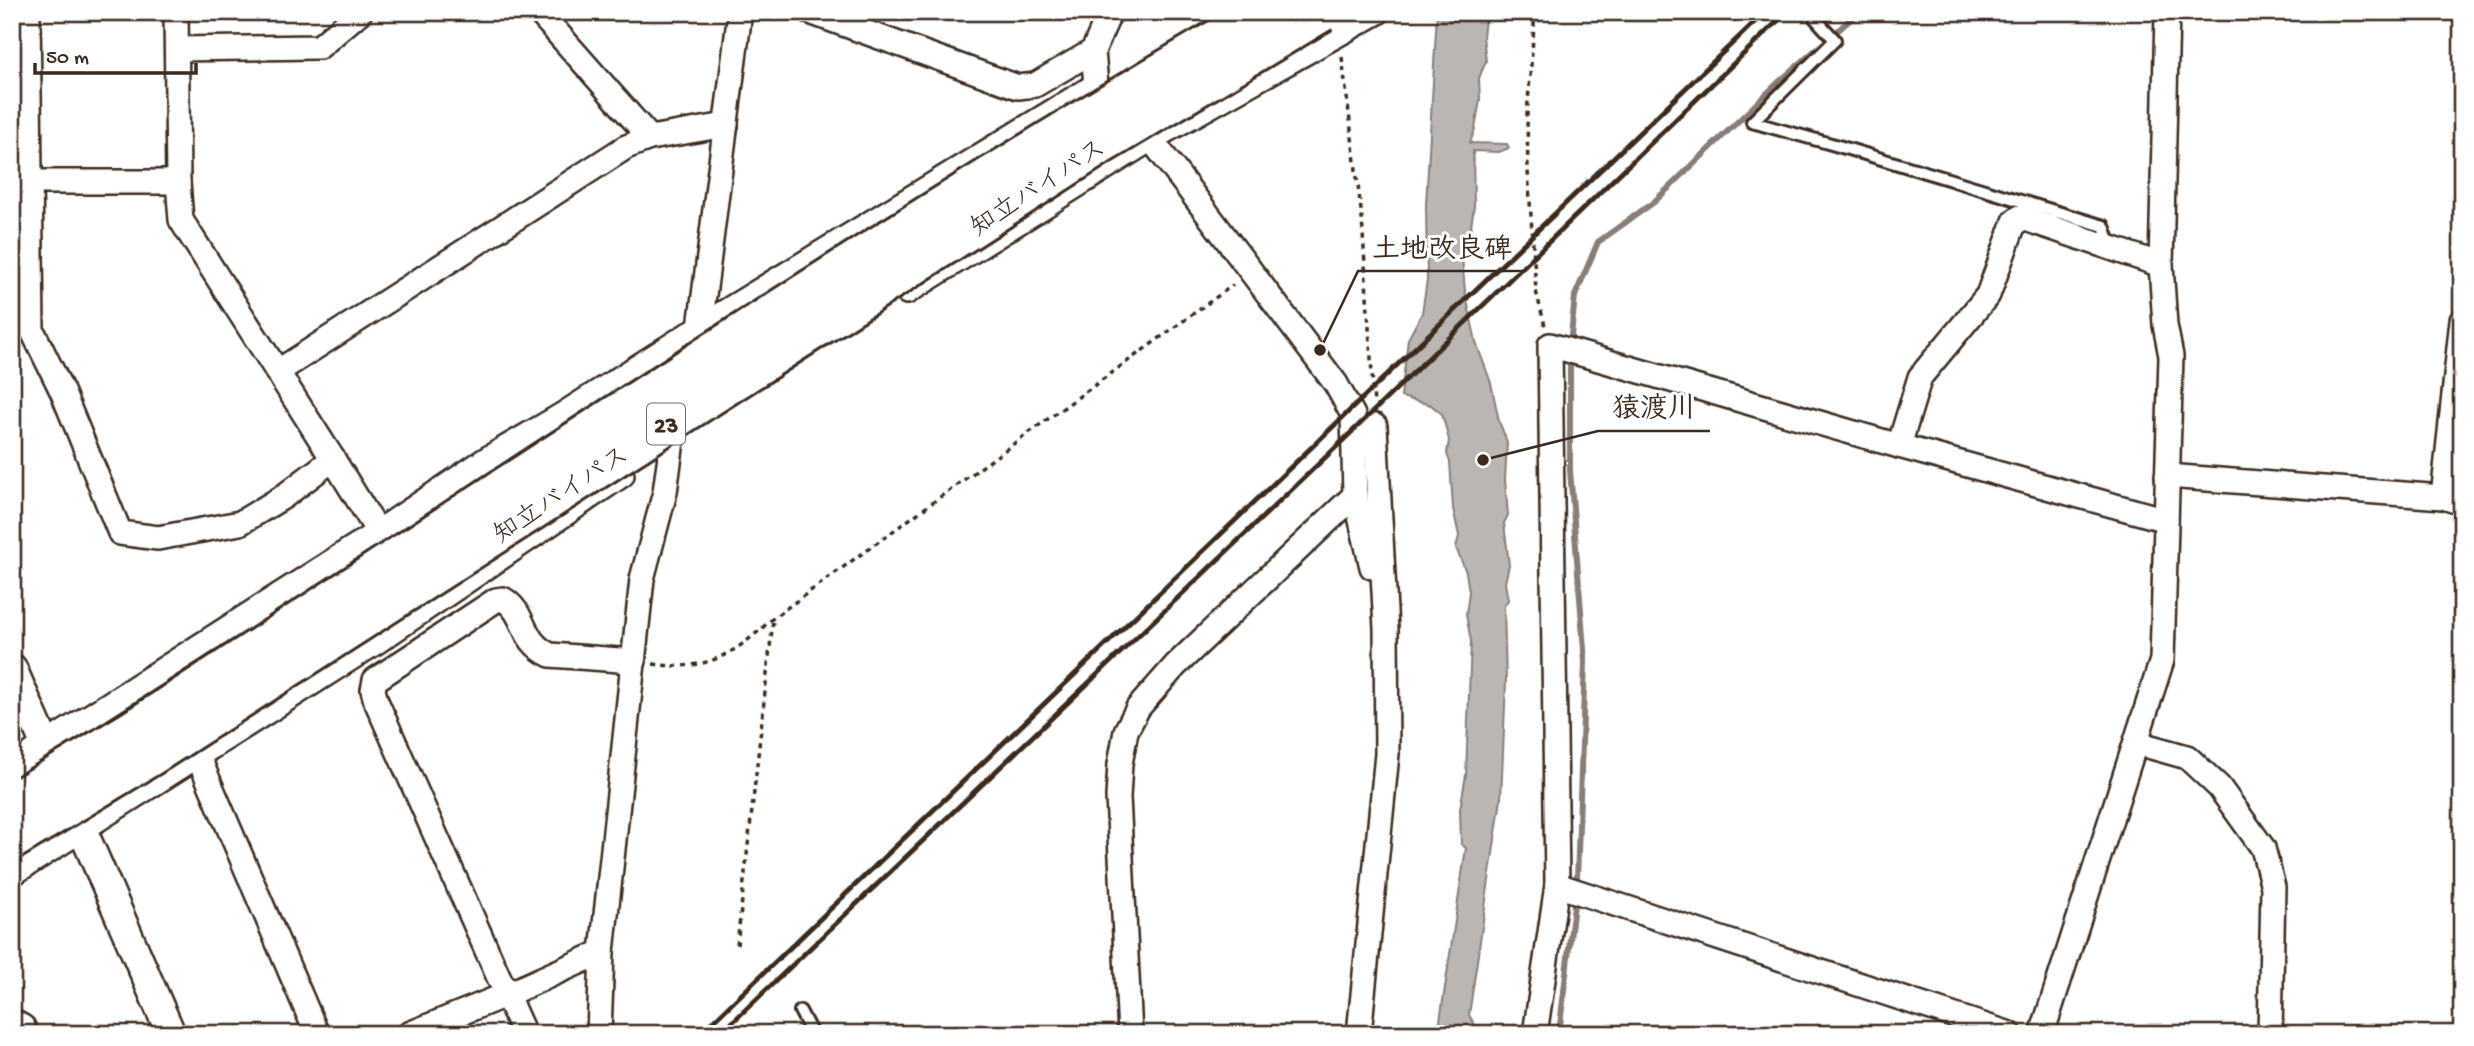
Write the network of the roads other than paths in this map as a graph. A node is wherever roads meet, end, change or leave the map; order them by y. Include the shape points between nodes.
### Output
1 (28, 12) edge
2 (176, 12) edge
3 (360, 12) edge
4 (538, 12) edge
5 (740, 12) edge
6 (810, 12) edge
7 (1110, 12) edge
8 (1264, 12) edge
9 (1378, 12) edge
10 (2167, 12) edge
11 (1815, 18) dead end
12 (1334, 20) edge
13 (177, 49) junction
14 (1093, 51) junction
15 (1096, 85) junction
16 (726, 125) junction
17 (650, 138) junction
18 (1151, 139) junction
19 (178, 182) junction
20 (30, 183) junction
21 (2112, 248) junction
22 (2161, 265) junction
23 (2462, 320) edge
24 (700, 327) junction
25 (22, 331) edge
26 (645, 364) junction
27 (277, 372) junction
28 (730, 403) junction
29 (1375, 426) road end
30 (672, 441) junction
31 (1899, 446) junction
32 (333, 459) junction
33 (2167, 476) junction
34 (1355, 495) junction
35 (2452, 500) edge
36 (2166, 520) junction
37 (378, 532) junction
38 (1386, 629) junction
39 (634, 661) junction
40 (12, 668) edge
41 (2137, 743) junction
42 (44, 745) junction
43 (198, 756) junction
44 (12, 766) edge
45 (12, 803) edge
46 (82, 830) junction
47 (12, 840) edge
48 (12, 874) edge
49 (1557, 886) junction
50 (602, 951) junction
51 (508, 994) junction
52 (800, 1011) dead end
53 (12, 1021) edge
54 (26, 1034) edge
55 (171, 1034) edge
56 (317, 1034) edge
57 (409, 1034) edge
58 (524, 1034) edge
59 (599, 1034) edge
60 (812, 1034) edge
61 (1130, 1034) edge
62 (1359, 1034) edge
63 (1535, 1034) edge
64 (2010, 1034) edge
65 (2042, 1034) edge
66 (2270, 1034) edge

1 - 20 street
2 - 13 street
3 - 13 street via 318,47
4 - 17 street
5 - 16 street
6 - 14 street via 1018,87 1035,85
7 - 14 street
8 - 45 highway, 知立バイパス / 23, bridge via 902,231 146,722
9 - 12 street
10 - 22 street
11 - 21 lane via 1835,40 1752,122 2104,226
12 - 18 street
12 - 47 highway, 知立バイパス / 23, bridge via 1099,146 152,756
13 - 19 street
14 - 15 street
15 - 18 street
15 - 24 street
16 - 17 street
16 - 24 street
17 - 27 street via 626,147
18 - 28 street
18 - 34 street via 1336,384 1353,415
19 - 20 street
19 - 27 street via 181,220
20 - 25 street
21 - 22 street
21 - 31 street via 2020,217 2015,220 1988,295 1920,377
22 - 33 street via 2171,351
23 - 35 street
24 - 26 street
24 - 28 street
25 - 32 street via 62,391 120,533 158,538 240,523
26 - 30 street
26 - 37 street via 485,460
27 - 32 street
28 - 30 street
29 - 38 street
30 - 39 street via 665,492 642,579
30 - 43 street
31 - 36 street
31 - 49 street via 1550,345
32 - 37 street
33 - 35 street
33 - 36 street
34 - 38 street
34 - 61 street via 1175,665 1138,708 1126,731 1118,797
36 - 41 street via 2162,660
37 - 42 street
38 - 62 street via 1387,754
39 - 50 street
39 - 51 street via 550,655 530,640 513,604 503,598 375,680 376,701
40 - 42 street
41 - 65 street
41 - 66 street via 2187,757 2219,787 2263,848 2273,887
42 - 44 street
42 - 46 street
43 - 46 street
43 - 56 street
46 - 48 street
46 - 55 street
49 - 63 street
49 - 64 street
50 - 51 street
50 - 59 street
51 - 57 street
51 - 58 street
52 - 60 lane
53 - 54 street

